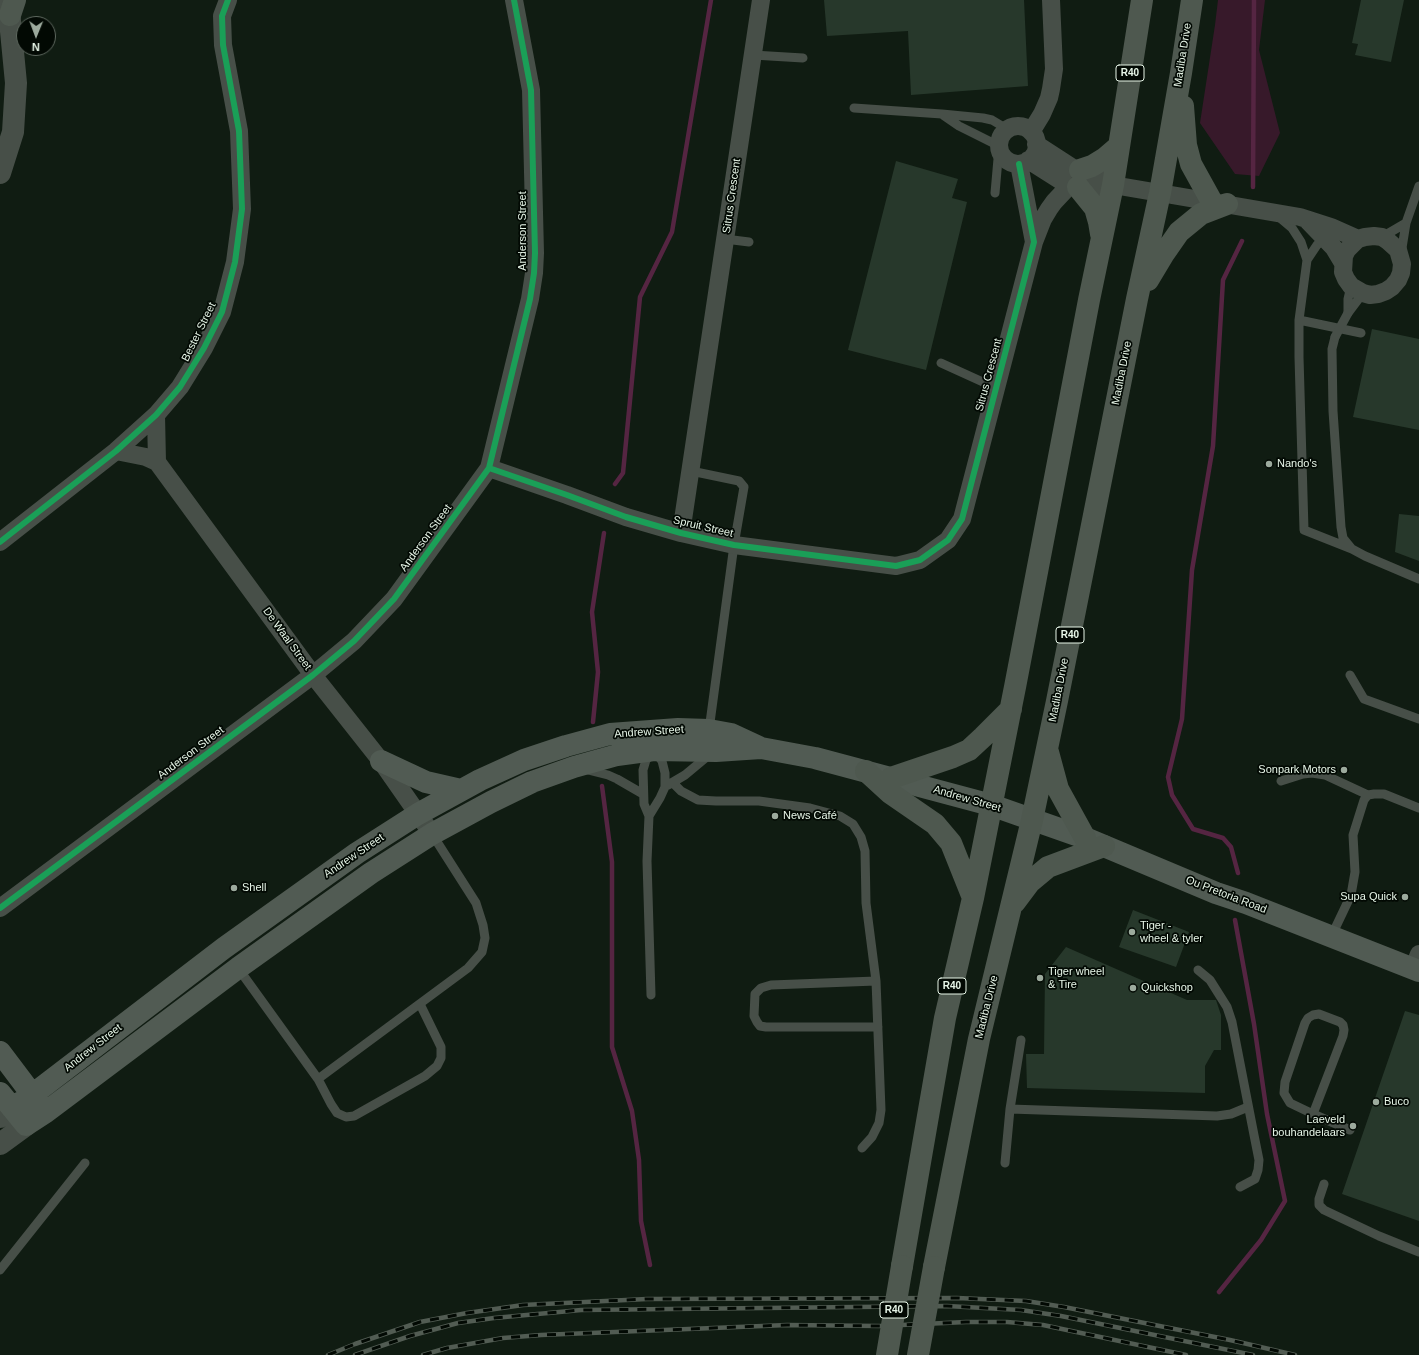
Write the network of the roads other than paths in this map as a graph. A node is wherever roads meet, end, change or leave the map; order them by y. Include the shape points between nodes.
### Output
1 (228, 0) edge
2 (514, 0) edge
3 (761, 0) edge
4 (1051, 0) edge
5 (1142, 0) edge
6 (1192, 0) edge
7 (9, 10) edge
8 (753, 54) junction
9 (803, 58) dead end
10 (1181, 73) junction
11 (854, 108) dead end
12 (942, 114) junction
13 (1007, 129) junction
14 (1034, 138) junction
15 (1119, 146) junction
16 (1000, 149) junction
17 (1023, 167) junction
18 (0, 173) edge
19 (1076, 181) junction
20 (1113, 185) junction
21 (1419, 186) edge
22 (995, 193) dead end
23 (1160, 193) junction
24 (1219, 203) junction
25 (1275, 213) junction
26 (1305, 219) junction
27 (1406, 223) junction
28 (1382, 237) junction
29 (1324, 238) junction
30 (725, 239) junction
31 (1102, 239) junction
32 (1358, 240) junction
33 (749, 242) dead end
34 (1034, 242) junction
35 (1400, 256) junction
36 (1307, 260) junction
37 (1343, 264) junction
38 (1357, 290) junction
39 (1137, 299) junction
40 (1348, 313) junction
41 (1299, 320) junction
42 (1361, 332) dead end
43 (941, 363) dead end
44 (996, 388) junction
45 (156, 415) junction
46 (116, 451) junction
47 (157, 462) junction
48 (489, 468) junction
49 (691, 471) junction
50 (681, 533) junction
51 (0, 542) edge
52 (734, 545) junction
53 (1352, 549) junction
54 (920, 560) joint
55 (1419, 579) edge
56 (313, 675) junction
57 (1350, 676) dead end
58 (1011, 709) junction
59 (1419, 718) edge
60 (709, 730) junction
61 (630, 732) junction
62 (666, 739) junction
63 (761, 748) junction
64 (1047, 748) junction
65 (716, 751) junction
66 (381, 761) junction
67 (574, 767) junction
68 (866, 771) junction
69 (891, 778) junction
70 (1281, 781) dead end
71 (669, 785) junction
72 (461, 790) junction
73 (643, 794) junction
74 (1368, 795) junction
75 (991, 805) junction
76 (1419, 808) edge
77 (418, 814) junction
78 (649, 816) junction
79 (1032, 820) junction
80 (432, 834) junction
81 (1094, 842) junction
82 (973, 898) junction
83 (1012, 906) junction
84 (0, 908) edge
85 (1331, 937) junction
86 (1417, 965) edge
87 (238, 968) junction
88 (1198, 970) dead end
89 (876, 981) junction
90 (651, 995) dead end
91 (420, 1004) junction
92 (878, 1027) junction
93 (1021, 1040) dead end
94 (0, 1052) edge
95 (318, 1079) junction
96 (32, 1095) junction
97 (4, 1106) edge
98 (1248, 1107) junction
99 (1010, 1109) junction
100 (46, 1112) junction
101 (1313, 1114) junction
102 (26, 1125) junction
103 (1350, 1130) dead end
104 (0, 1144) edge
105 (862, 1148) dead end
106 (86, 1163) dead end
107 (1005, 1164) dead end
108 (1324, 1184) dead end
109 (1240, 1187) dead end
110 (1419, 1252) edge
111 (0, 1270) edge
112 (887, 1355) edge
113 (918, 1355) edge

1 - 45 street, Bester Street via 222,16 223,45 239,131 242,209 235,262 222,312 204,348 180,388
2 - 48 street, Anderson Street via 531,90 534,260 530,299
3 - 8 street, Sitrus Crescent
4 - 14 street via 1054,69 1049,98
5 - 15 main road, R40
6 - 10 main road, Madiba Drive / R40
7 - 18 street via 16,83 13,132
8 - 9 lane
8 - 30 street, Sitrus Crescent
10 - 23 main road, Madiba Drive / R40
10 - 24 main road via 1186,146 1191,164
11 - 12 lane
12 - 13 lane via 992,120
12 - 16 lane via 958,126
13 - 14 street via 1020,126 1026,128
13 - 16 street via 1000,140
14 - 17 street via 1036,150
14 - 19 street via 1073,168
15 - 19 main road
15 - 20 main road, R40
16 - 17 street via 1008,161
16 - 22 lane
17 - 19 street
17 - 34 street, Sitrus Crescent
19 - 20 street via 1100,175
19 - 31 main road via 1095,208
19 - 34 street via 1049,209
20 - 23 street
20 - 31 main road, R40
21 - 27 lane
23 - 24 street
23 - 39 main road, Madiba Drive / R40
24 - 25 street
24 - 39 main road via 1179,232 1162,255
25 - 26 street
25 - 36 lane via 1292,228 1301,242
26 - 29 street
26 - 32 street via 1331,227
27 - 28 lane
27 - 35 lane
28 - 32 street via 1365,237
28 - 35 street via 1394,245
29 - 36 lane
29 - 37 street via 1334,248
30 - 33 lane
30 - 49 street, Sitrus Crescent
31 - 58 main road, R40 via 1088,300
32 - 37 street via 1347,250
34 - 44 street, Sitrus Crescent
35 - 38 street via 1401,273 1392,287 1370,295
36 - 41 lane
37 - 38 street via 1345,276
38 - 40 lane
38 - 40 lane via 1348,299
39 - 64 main road, Madiba Drive / R40
40 - 53 lane, bridge via 1335,337 1332,349 1333,411 1341,527 1343,538
41 - 42 lane
41 - 53 lane via 1304,530
43 - 44 lane
44 - 54 street, Sitrus Crescent via 962,519 948,540
45 - 46 street, Bester Street
45 - 47 street
46 - 47 street
46 - 51 street, Bester Street
47 - 56 street, De Waal Street
48 - 50 street, Spruit Street via 626,517
48 - 56 street, Anderson Street via 394,599 354,641
49 - 50 street, Sitrus Crescent
49 - 52 lane via 742,483 743,499
50 - 52 street, Spruit Street
52 - 54 street, Spruit Street via 896,566
52 - 60 lane
53 - 55 lane
56 - 66 street, De Waal Street
56 - 84 street, Anderson Street
57 - 59 lane via 1364,699
58 - 69 main road via 968,750 953,758
58 - 75 main road, R40
60 - 62 main road, Andrew Street
60 - 63 main road, Andrew Street via 731,734
61 - 62 main road, Andrew Street
61 - 62 lane
61 - 72 main road, Andrew Street via 610,734 524,760
62 - 65 main road, Andrew Street
62 - 67 main road, Andrew Street
62 - 71 lane via 662,761
62 - 73 lane via 646,760 643,770
63 - 65 main road, Andrew Street
63 - 68 main road, Andrew Street
64 - 79 main road, Madiba Drive / R40
64 - 81 main road via 1058,789
65 - 71 lane
66 - 72 main road via 426,782
66 - 77 street, De Waal Street
67 - 73 lane via 608,775
67 - 80 main road, Andrew Street via 491,802
68 - 69 main road, Andrew Street
68 - 82 main road via 890,793 935,824 951,843
69 - 75 main road, Andrew Street
70 - 74 lane via 1303,774 1325,775
71 - 78 lane
71 - 89 lane via 698,800 759,801 810,808 840,816 853,824 861,836 865,852 866,902
72 - 77 main road, Andrew Street
73 - 78 lane
74 - 76 lane via 1384,794
74 - 85 lane via 1364,800 1353,836 1354,872 1351,895
75 - 79 main road, Andrew Street
75 - 82 main road, R40
77 - 80 street, De Waal Street
77 - 96 main road, Andrew Street via 357,853 224,948
78 - 90 lane via 647,861
79 - 81 main road, Ou Pretoria Road
79 - 83 main road, Madiba Drive / R40
80 - 87 main road, Andrew Street via 371,873
80 - 91 lane via 476,903 485,938 482,952 468,968
81 - 83 main road via 1048,867 1030,882
81 - 85 main road, Ou Pretoria Road
82 - 112 main road, R40, bridge via 945,1018
83 - 113 main road, Madiba Drive / R40, bridge via 979,1039
85 - 86 main road, Ou Pretoria Road
87 - 95 lane
87 - 100 main road, Andrew Street
88 - 98 lane via 1210,980 1227,1007
89 - 92 lane
89 - 92 lane via 772,985 761,988 755,994 754,1016 760,1026 766,1027
91 - 95 lane
91 - 95 lane via 441,1047 441,1058 437,1066 425,1076 354,1116 346,1117 337,1113
92 - 105 lane via 882,1110 872,1137
93 - 99 lane
94 - 96 main road
96 - 97 main road, Andrew Street
96 - 100 main road
97 - 102 main road
98 - 99 lane via 1217,1116
98 - 109 lane via 1259,1160 1255,1179
99 - 107 lane
100 - 102 main road, Andrew Street
101 - 101 lane via 1290,1103 1284,1088 1305,1023 1308,1018 1319,1014 1340,1022 1344,1030
101 - 103 lane
102 - 104 street, Andrew Street
106 - 111 lane
108 - 110 lane via 1319,1205 1324,1210

